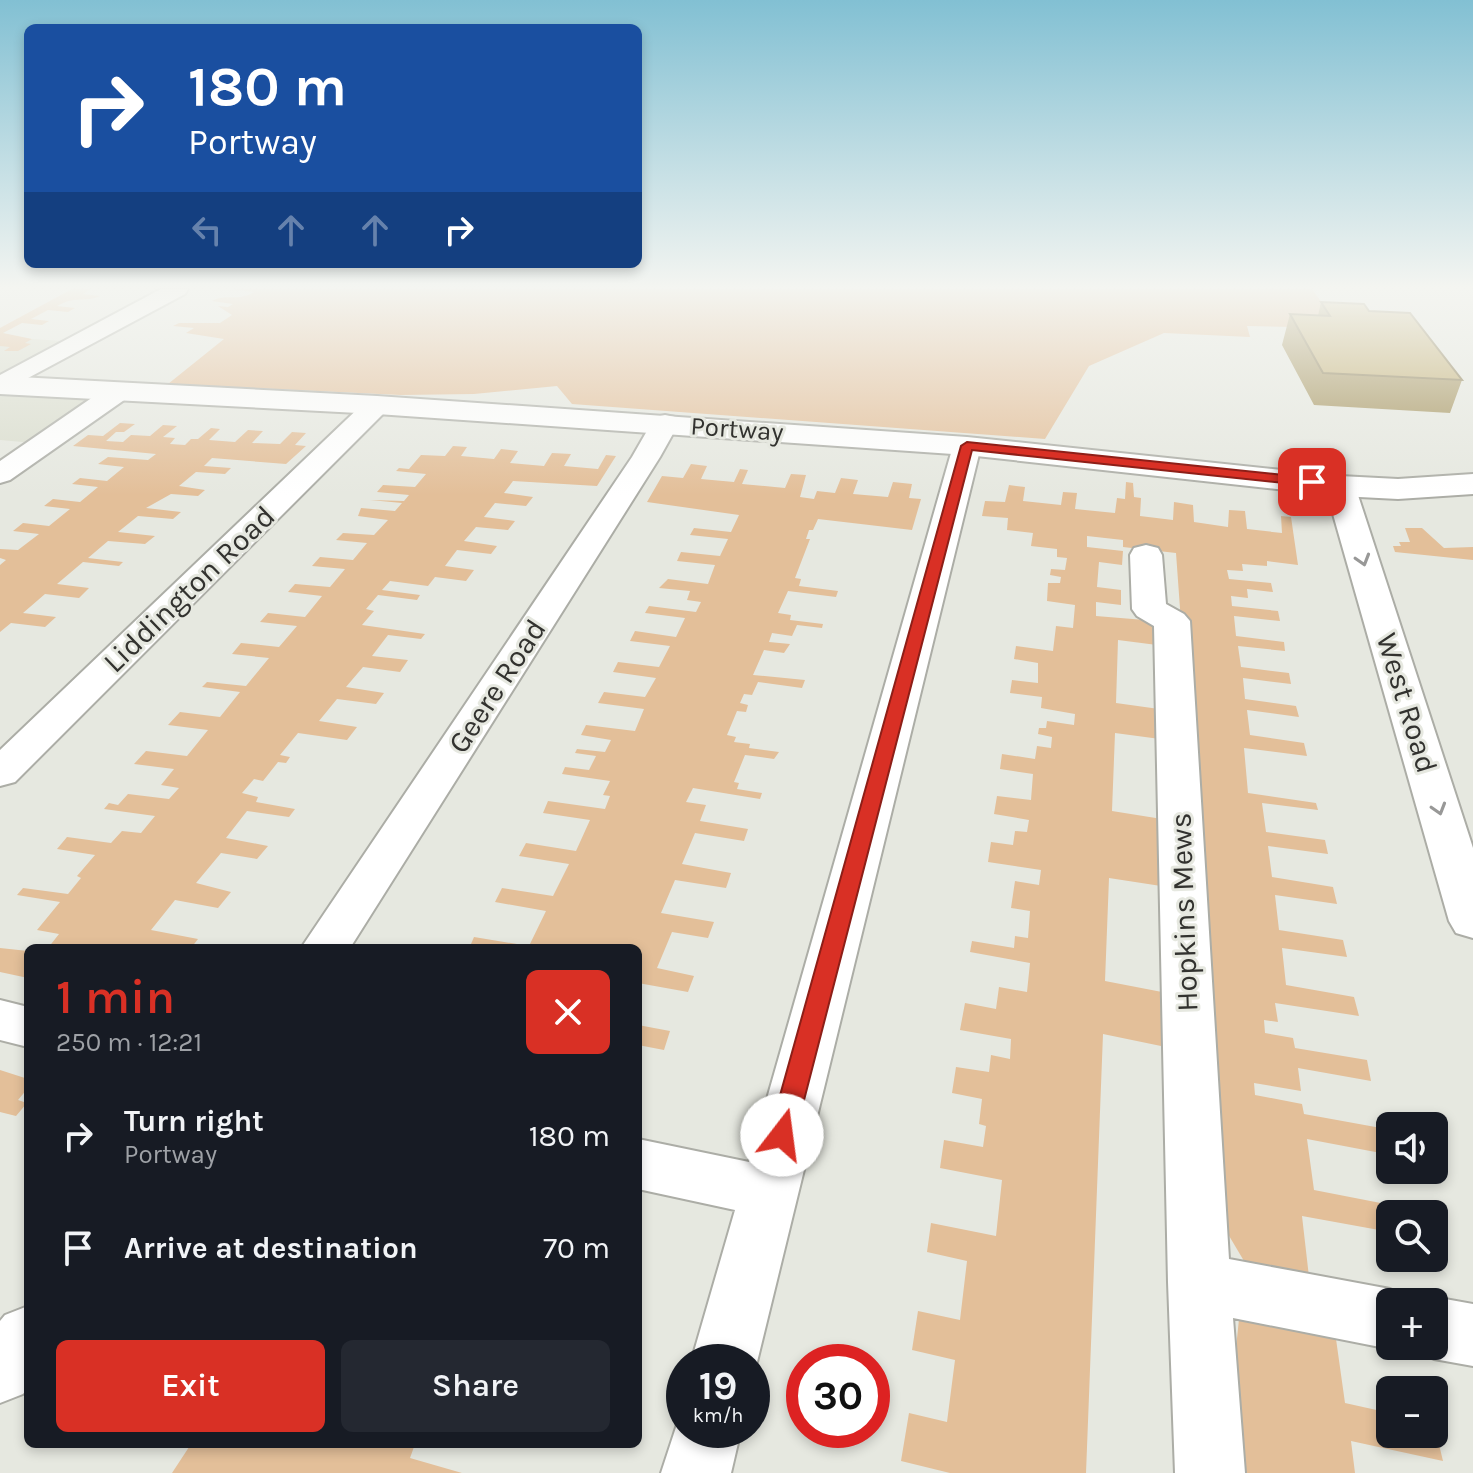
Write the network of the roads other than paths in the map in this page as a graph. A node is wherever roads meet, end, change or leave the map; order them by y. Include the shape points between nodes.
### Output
1 (50, 358) edge
2 (0, 385) edge
3 (118, 392) junction
4 (377, 405) junction
5 (665, 423) junction
6 (967, 446) junction
7 (0, 474) edge
8 (1473, 484) edge
9 (1340, 486) junction
10 (1146, 555) dead end
11 (0, 773) edge
12 (1473, 921) edge
13 (328, 944) edge
14 (0, 1020) edge
15 (24, 1026) edge
16 (642, 1165) edge
17 (767, 1191) junction
18 (1199, 1282) junction
19 (1376, 1316) edge
20 (1448, 1331) edge
21 (1473, 1335) edge
22 (24, 1342) edge
23 (729, 1344) edge
24 (0, 1371) edge
25 (702, 1448) edge
26 (696, 1473) edge
27 (1210, 1473) edge

1 - 2 street
2 - 3 main road, Portway
3 - 4 main road, Portway
3 - 7 street
4 - 5 main road, Portway
4 - 11 street, Liddington Road
5 - 6 main road, Portway
5 - 13 street, Geere Road
6 - 9 main road, Portway
6 - 17 street
8 - 9 main road, Portway
9 -> 12 street, West Road
10 - 18 street, Hopkins Mews via 1149,609 1172,621
14 - 15 street
16 - 17 street
17 - 23 street
18 - 19 street
18 - 27 street, Hopkins Mews
20 - 21 street
22 - 24 street
25 - 26 street

